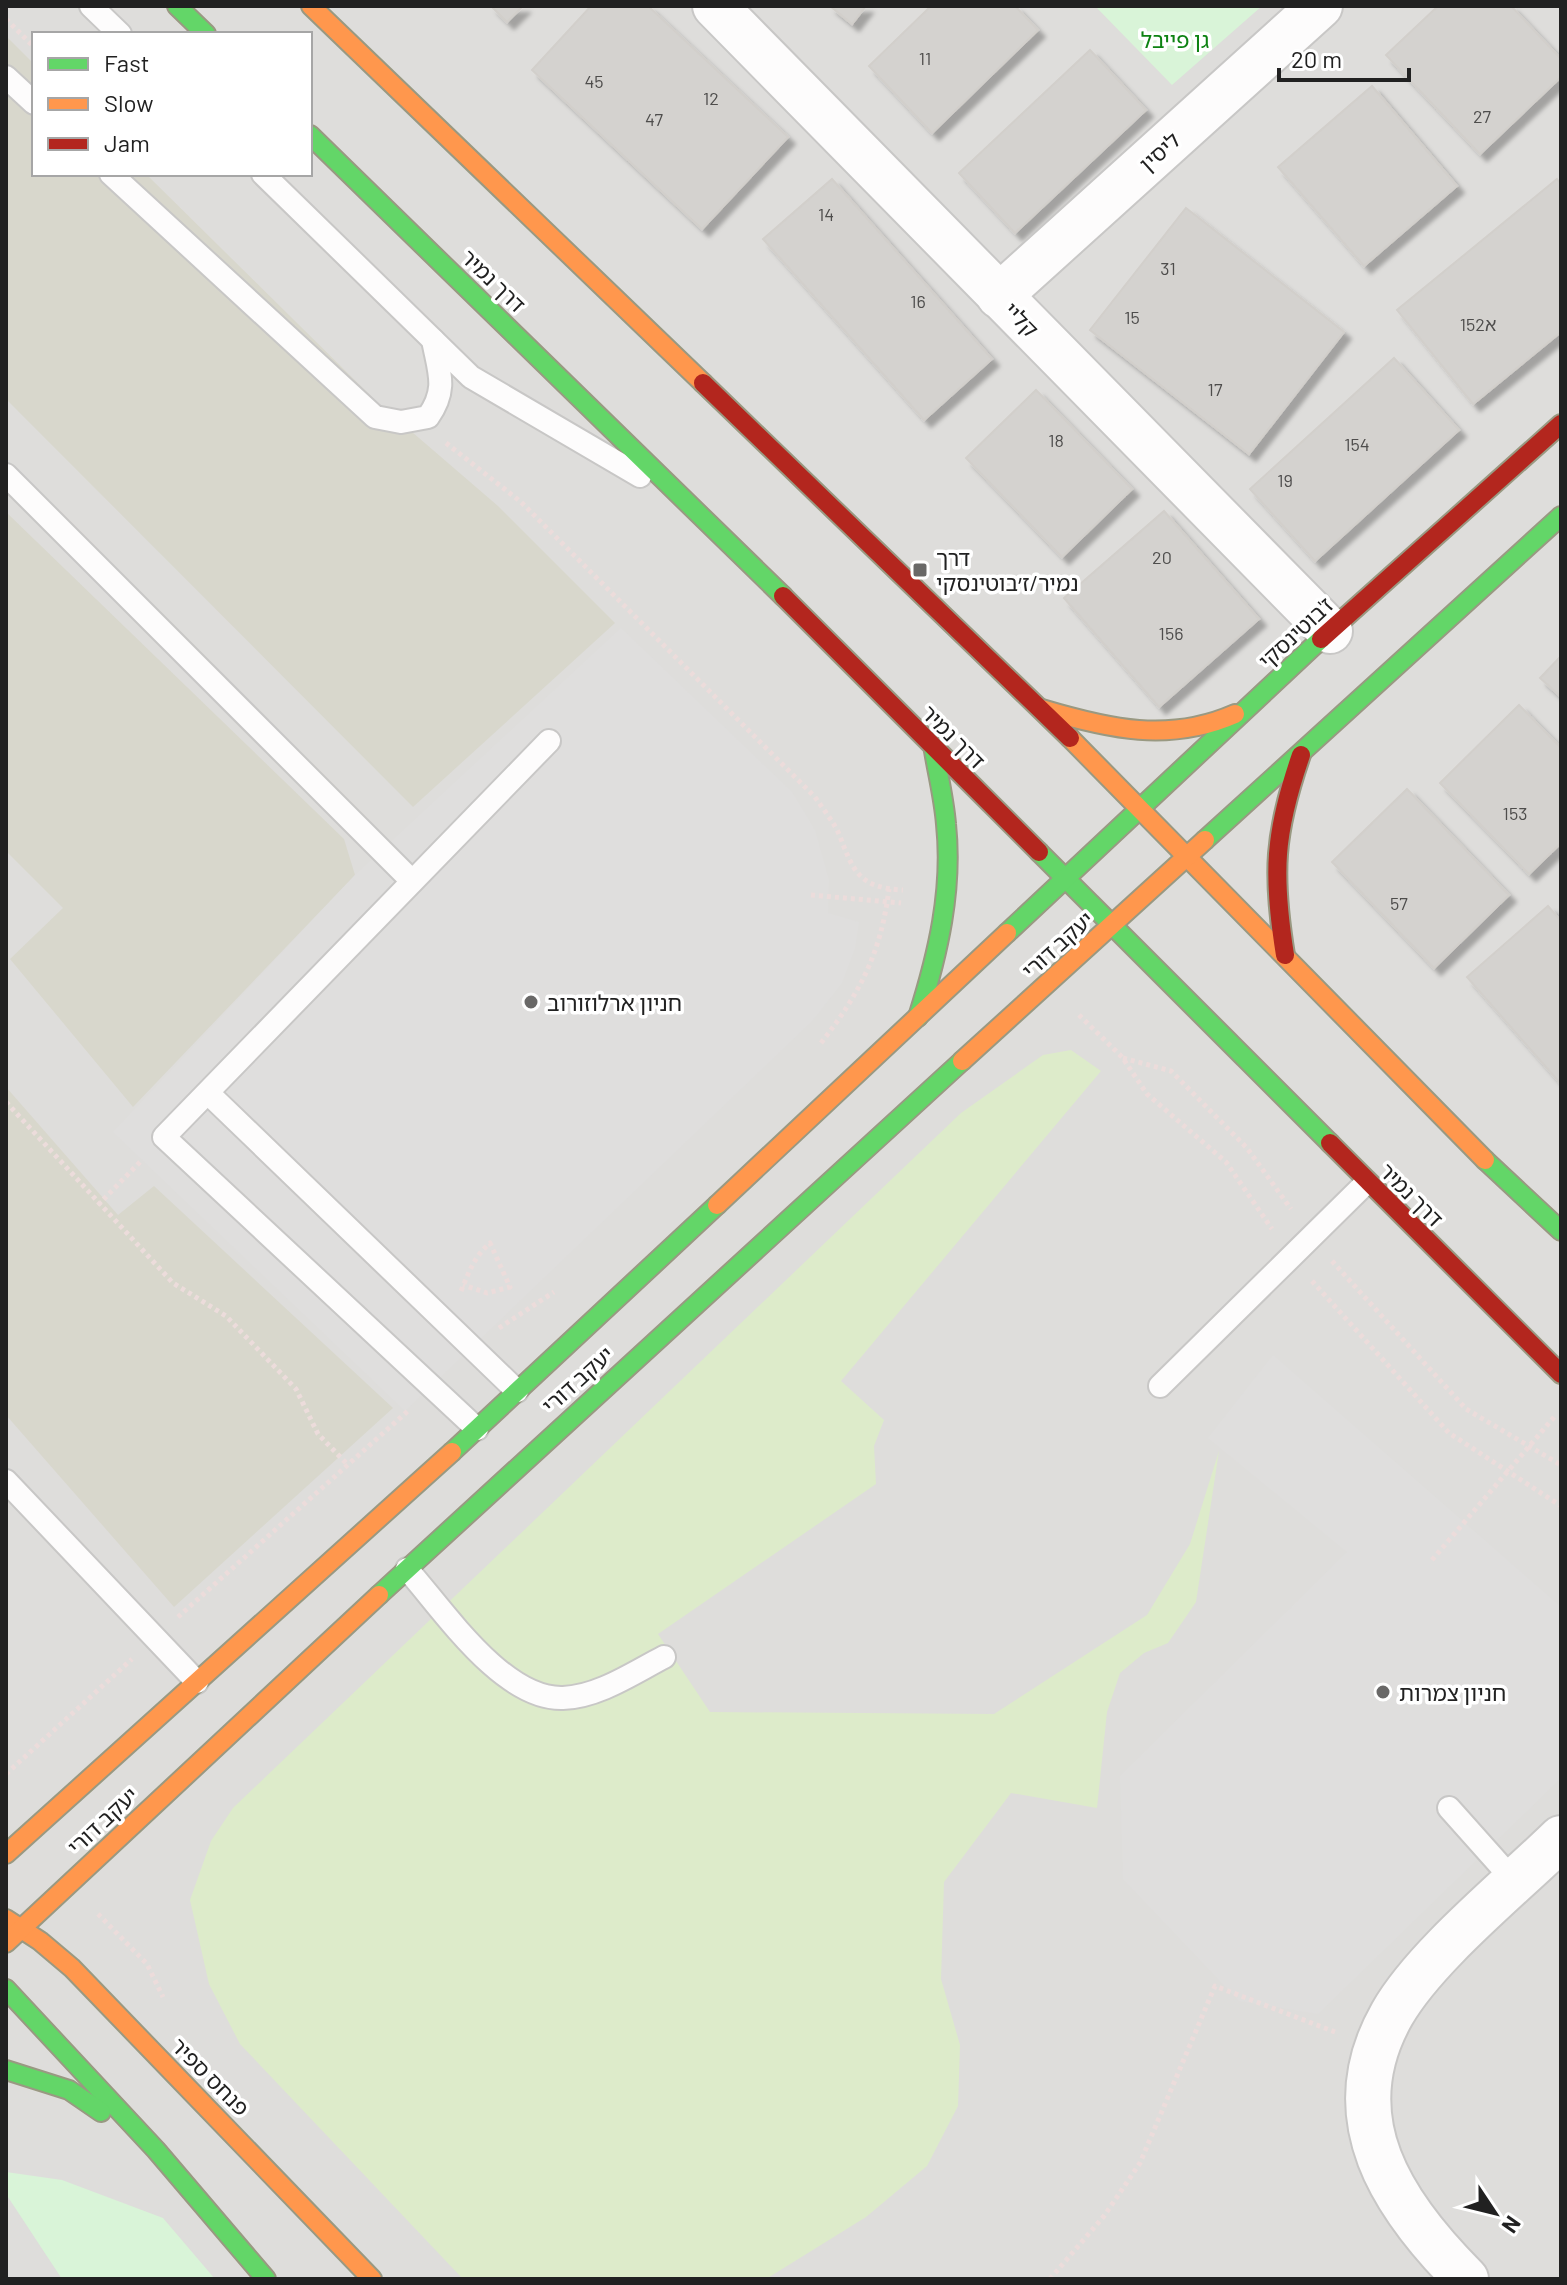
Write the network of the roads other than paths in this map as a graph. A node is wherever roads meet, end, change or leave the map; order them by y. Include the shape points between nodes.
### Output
1 (91, 6) edge
2 (177, 6) edge
3 (311, 6) edge
4 (715, 6) edge
5 (1320, 6) edge
6 (118, 32) edge
7 (204, 32) edge
8 (6, 77) edge
9 (32, 101) edge
10 (312, 137) edge
11 (113, 176) edge
12 (265, 176) edge
13 (999, 296) junction
14 (433, 340) junction
15 (1561, 424) edge
16 (6, 475) edge
17 (693, 506) junction
18 (1561, 516) edge
19 (1330, 631) junction
20 (1251, 706) junction
21 (1040, 708) junction
22 (549, 741) dead end
23 (1304, 749) junction
24 (934, 751) junction
25 (1140, 809) junction
26 (1187, 858) junction
27 (412, 881) junction
28 (1067, 881) junction
29 (1112, 927) junction
30 (1285, 955) junction
31 (917, 1019) junction
32 (208, 1093) junction
33 (1366, 1183) junction
34 (1561, 1231) edge
35 (1561, 1374) edge
36 (1160, 1386) dead end
37 (519, 1398) junction
38 (484, 1432) junction
39 (6, 1481) edge
40 (407, 1569) junction
41 (664, 1657) dead end
42 (197, 1682) junction
43 (1449, 1808) dead end
44 (1561, 1838) edge
45 (6, 1854) edge
46 (1515, 1882) junction
47 (14, 1923) edge
48 (6, 1943) edge
49 (6, 1989) edge
50 (6, 2070) edge
51 (156, 2150) junction
52 (266, 2279) edge
53 (372, 2279) edge
54 (1466, 2279) edge

1 - 6 lane
2 - 7 street
3 - 21 street
4 - 13 street, קליי
5 - 13 street, ליסין
8 - 9 lane
10 - 17 street, דרך נמיר
11 - 14 lane via 375,417 401,422 428,417 440,400
12 - 14 lane
13 - 19 street, קליי
14 - 17 lane via 471,377
15 - 19 street, ז'בוטינסקי
16 - 27 lane
17 - 24 street, דרך נמיר
18 - 23 street
19 - 20 street, ז'בוטינסקי
20 - 21 street via 1199,729 1159,734 1102,727
20 - 25 street, ז'בוטינסקי
21 - 25 street
22 - 27 lane
23 - 26 street
23 - 30 street via 1282,806 1272,853
24 - 28 street, דרך נמיר
24 - 31 street via 947,834 944,902 938,954
25 - 26 street
25 - 28 street, ז'בוטינסקי
26 - 29 street, יעקב דורי
26 - 30 street
27 - 32 lane
28 - 29 street, דרך נמיר
28 - 31 street, יעקב דורי
29 - 33 street, דרך נמיר
29 - 40 street, יעקב דורי via 528,1444
30 - 34 street
31 - 37 street, יעקב דורי
32 - 37 lane
32 - 38 lane via 164,1137
33 - 35 street, דרך נמיר
33 - 36 lane
37 - 38 street, יעקב דורי
38 - 42 street, יעקב דורי
39 - 42 lane
40 - 41 lane via 489,1661 511,1682 540,1696 564,1699 598,1691
40 - 47 street, יעקב דורי
42 - 45 street, יעקב דורי
43 - 46 lane
44 - 46 street
46 - 54 street via 1392,2014 1370,2086 1382,2171 1403,2209
47 - 48 street, יעקב דורי
47 - 53 street, פנחס ספיר via 61,1961 235,2134
49 - 51 street
50 - 51 street via 69,2090
51 - 52 street

